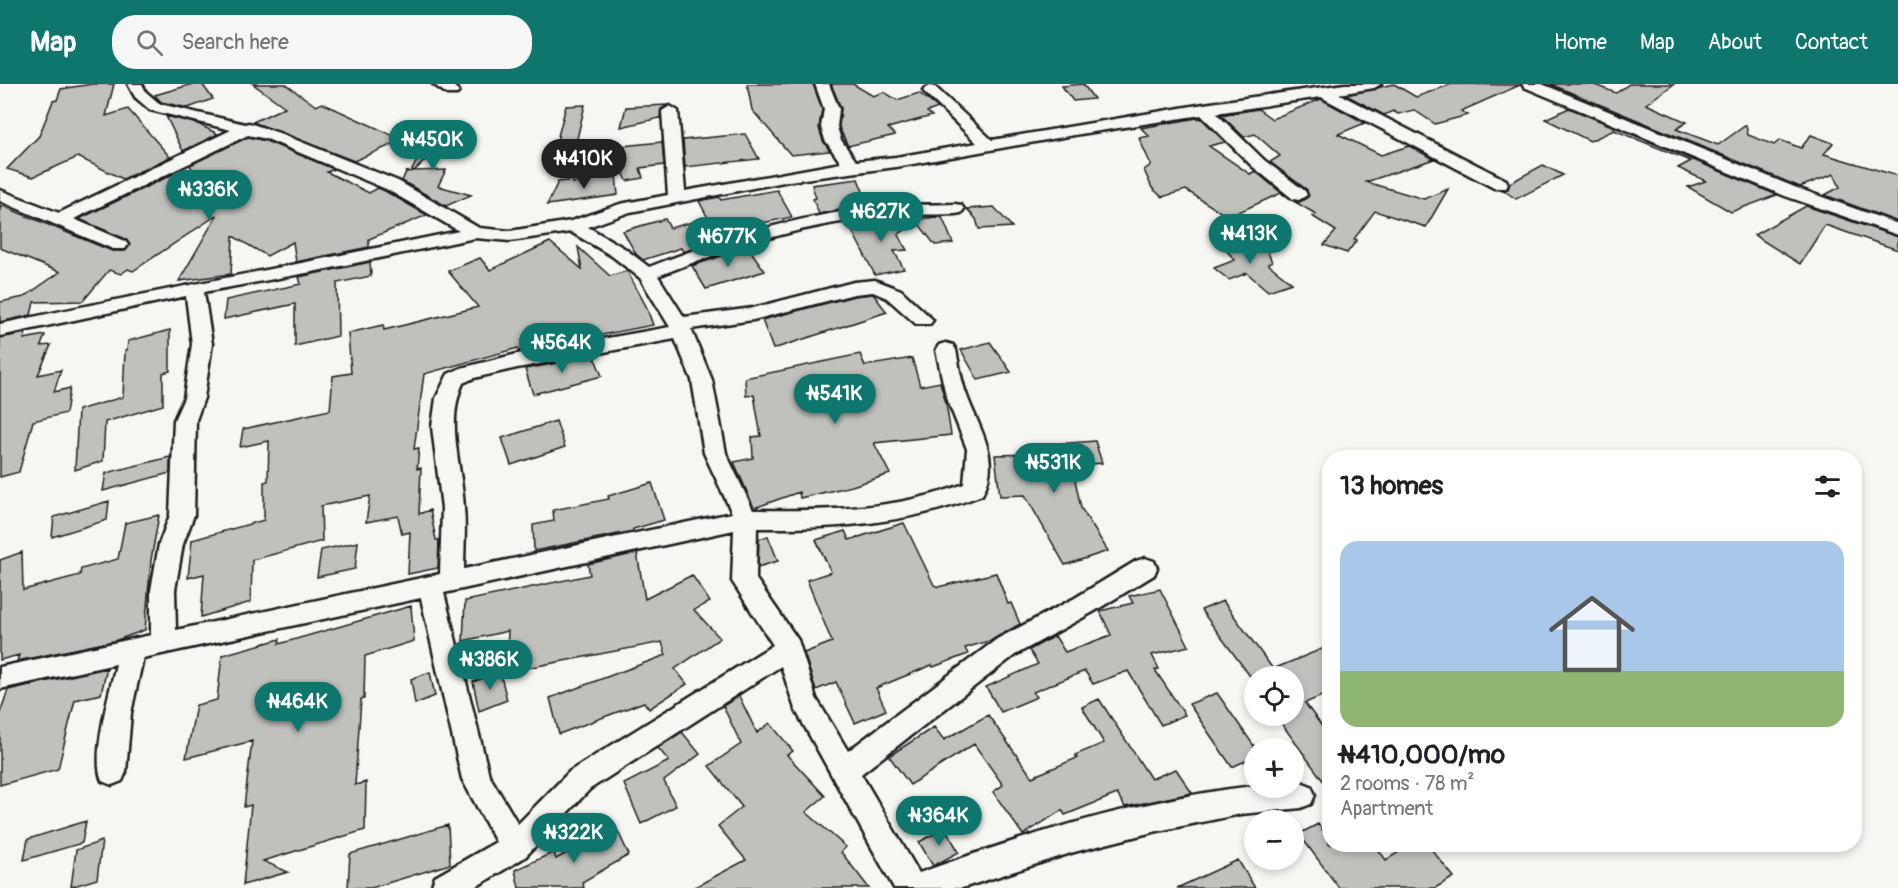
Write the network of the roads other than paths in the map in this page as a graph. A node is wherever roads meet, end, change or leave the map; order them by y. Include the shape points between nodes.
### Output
1 (135, 84) edge
2 (822, 84) edge
3 (1374, 84) edge
4 (1530, 84) edge
5 (930, 90) dead end
6 (1324, 92) junction
7 (1204, 109) junction
8 (670, 111) dead end
9 (249, 128) junction
10 (988, 145) junction
11 (852, 166) junction
12 (1500, 184) dead end
13 (0, 195) edge
14 (1299, 195) dead end
15 (676, 199) junction
16 (955, 209) dead end
17 (60, 219) junction
18 (574, 226) junction
19 (1898, 230) edge
20 (475, 233) junction
21 (119, 245) dead end
22 (647, 274) junction
23 (194, 288) junction
24 (923, 320) dead end
25 (681, 328) junction
26 (0, 330) edge
27 (946, 350) dead end
28 (746, 519) junction
29 (1145, 568) dead end
30 (441, 583) junction
31 (164, 644) junction
32 (789, 648) junction
33 (132, 649) junction
34 (0, 678) edge
35 (846, 770) junction
36 (112, 772) dead end
37 (1268, 798) edge
38 (515, 846) junction
39 (446, 888) edge
40 (911, 888) edge
41 (920, 888) edge

1 - 9 street via 155,107
2 - 11 street via 833,111 833,140
3 - 6 street
4 - 19 street via 1791,192
5 - 10 street
6 - 7 street
6 - 12 street
7 - 10 street
7 - 14 street via 1258,163
8 - 15 street
9 - 17 street
9 - 20 street via 392,185
10 - 11 street
11 - 15 street
13 - 17 street
15 - 18 street via 626,208
16 - 22 street via 885,211 816,221
17 - 21 street
18 - 20 street via 510,236
18 - 22 street
20 - 23 street
22 - 25 street
23 - 26 street
23 - 31 street via 202,344 194,398 185,420 182,515 171,544 163,590
24 - 25 street via 894,294 875,286
25 - 28 street via 702,380 715,453
25 - 30 street via 517,361 455,380 442,427 453,508
27 - 28 street via 956,395 978,440 980,465 974,489 928,506 823,520
28 - 30 street
28 - 32 street via 744,581
29 - 35 street via 1006,647
30 - 31 street
30 - 38 street via 476,779
31 - 33 street
32 - 35 street via 804,701
32 - 38 street via 580,780
33 - 34 street
33 - 36 street via 118,713
35 - 40 street
37 - 41 street via 1145,820 1002,858
38 - 39 street

